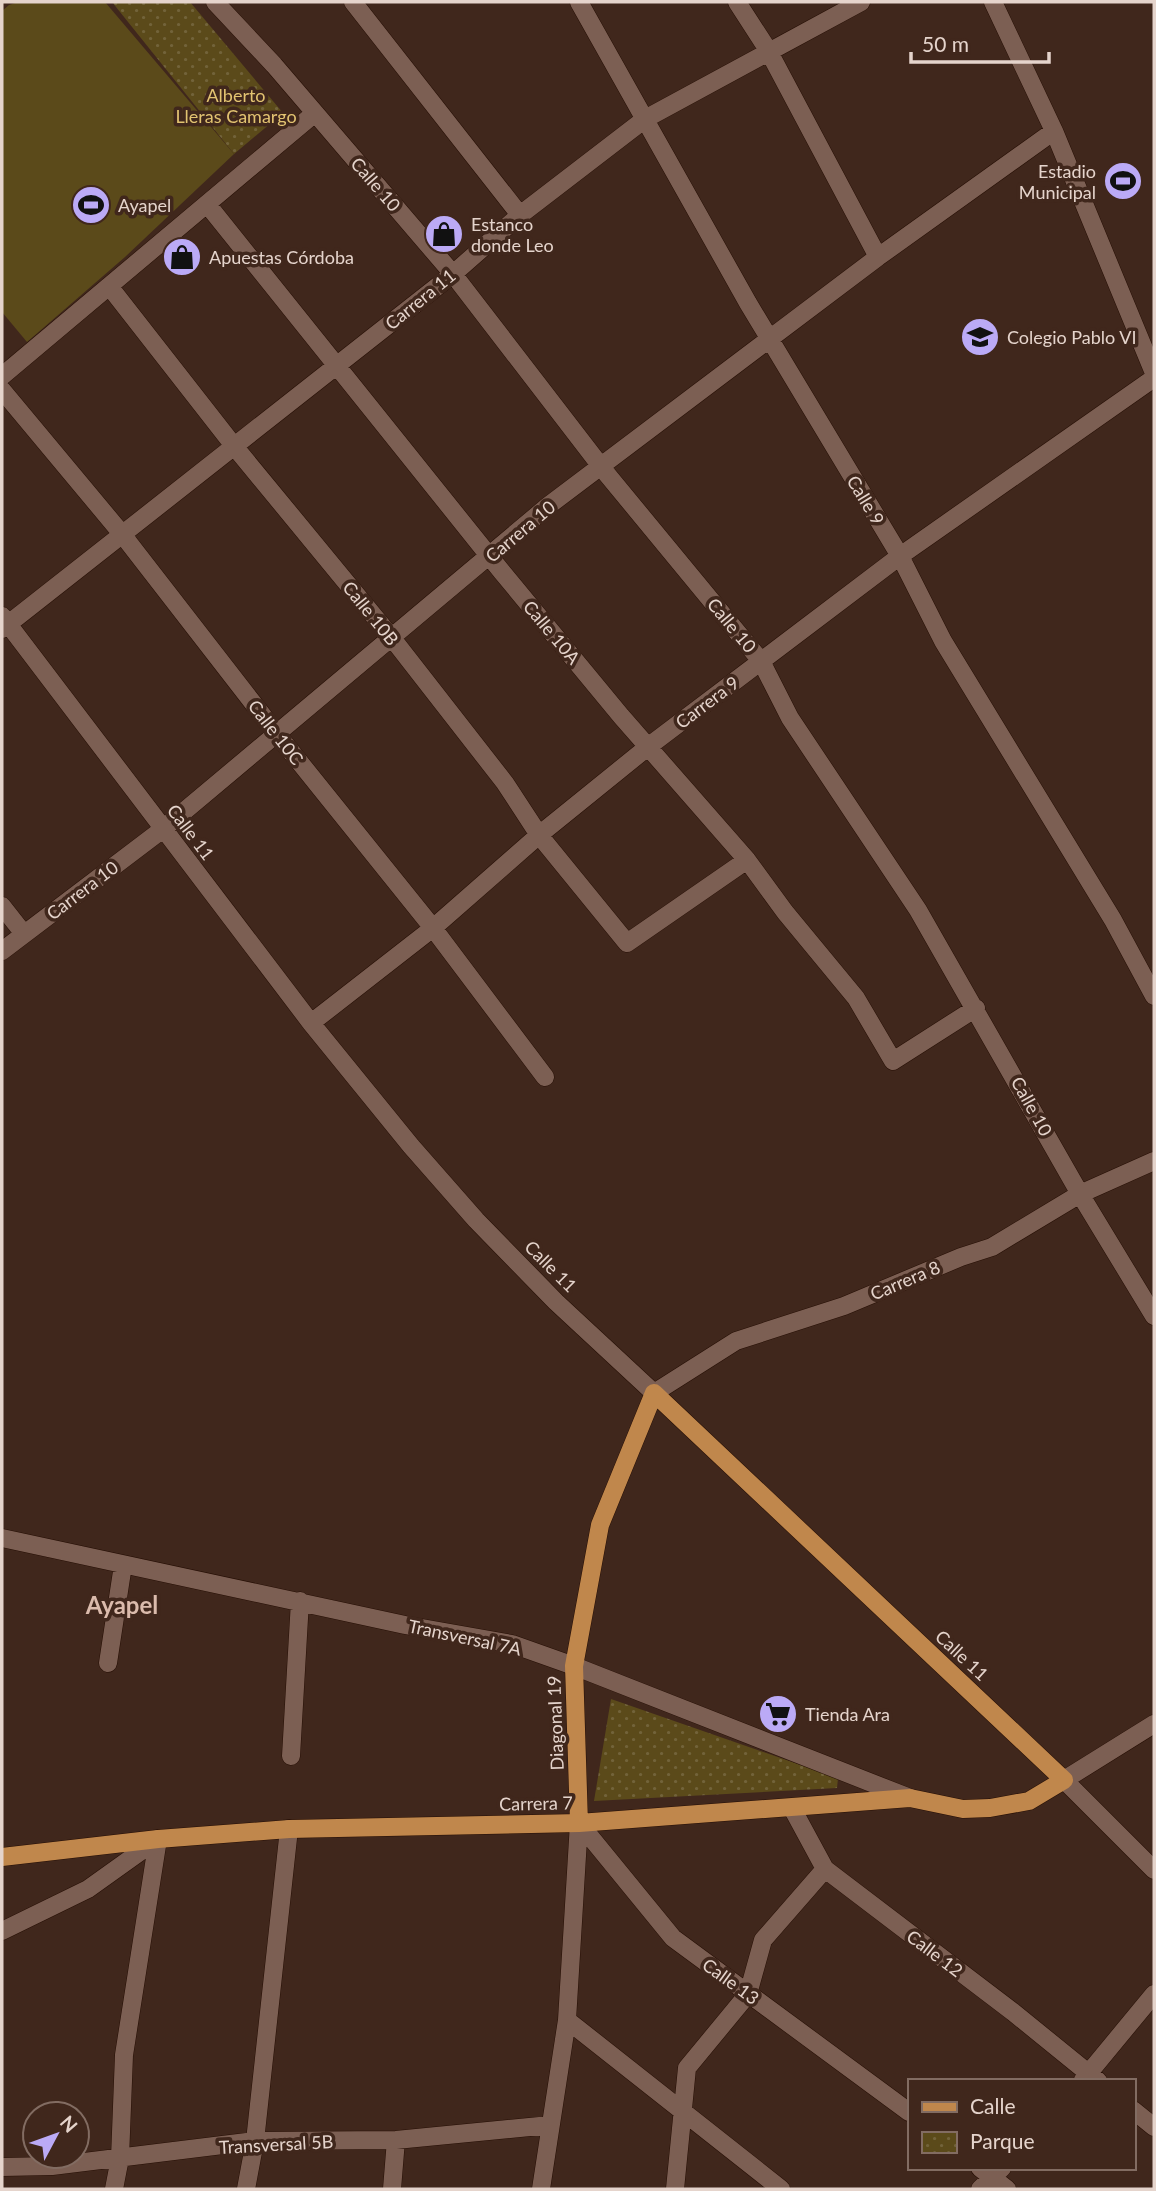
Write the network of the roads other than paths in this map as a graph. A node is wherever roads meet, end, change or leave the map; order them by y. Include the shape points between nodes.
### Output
1 (215, 2) edge
2 (353, 2) edge
3 (579, 2) edge
4 (737, 2) edge
5 (861, 2) edge
6 (993, 2) edge
7 (768, 50) junction
8 (315, 113) junction
9 (645, 119) junction
10 (1054, 131) junction
11 (207, 204) junction
12 (520, 215) junction
13 (878, 257) junction
14 (453, 274) junction
15 (109, 286) junction
16 (769, 338) junction
17 (336, 366) junction
18 (2, 376) edge
19 (1154, 376) edge
20 (2, 390) edge
21 (234, 446) junction
22 (602, 466) junction
23 (122, 534) junction
24 (489, 556) junction
25 (900, 556) junction
26 (4, 623) edge
27 (393, 638) junction
28 (761, 660) junction
29 (277, 734) junction
30 (649, 746) junction
31 (163, 829) junction
32 (539, 835) junction
33 (747, 860) junction
34 (2, 905) edge
35 (433, 928) junction
36 (24, 934) junction
37 (2, 951) edge
38 (1154, 996) edge
39 (976, 1008) junction
40 (311, 1023) junction
41 (545, 1077) dead end
42 (1154, 1161) edge
43 (1080, 1194) junction
44 (1154, 1316) edge
45 (654, 1393) junction
46 (2, 1538) edge
47 (122, 1565) junction
48 (300, 1601) junction
49 (108, 1663) dead end
50 (574, 1666) junction
51 (1154, 1724) edge
52 (291, 1756) dead end
53 (1064, 1780) junction
54 (910, 1798) junction
55 (792, 1808) junction
56 (579, 1823) junction
57 (289, 1829) junction
58 (158, 1839) junction
59 (2, 1857) edge
60 (825, 1869) junction
61 (1154, 1870) edge
62 (2, 1931) edge
63 (748, 1994) junction
64 (1154, 1994) edge
65 (567, 2020) junction
66 (1090, 2078) edge
67 (683, 2110) junction
68 (908, 2111) edge
69 (1135, 2112) edge
70 (550, 2125) junction
71 (1154, 2127) edge
72 (397, 2140) junction
73 (255, 2141) junction
74 (120, 2158) junction
75 (2, 2167) edge
76 (114, 2189) edge
77 (246, 2189) edge
78 (392, 2189) edge
79 (541, 2189) edge
80 (675, 2189) edge
81 (781, 2189) edge

1 - 8 street, Calle 10
2 - 12 street
3 - 9 street, Calle 9
4 - 7 street
5 - 7 street, Carrera 11
6 - 10 street
7 - 9 street, Carrera 11
7 - 13 street
8 - 11 street
8 - 14 street, Calle 10
9 - 12 street, Carrera 11
9 - 16 street, Calle 9
10 - 13 street, Carrera 10
10 - 19 street
11 - 15 street
11 - 17 street, Calle 10A
12 - 14 street, Carrera 11
13 - 16 street, Carrera 10
14 - 17 street, Carrera 11
14 - 22 street, Calle 10
15 - 18 street
15 - 21 street, Calle 10B
16 - 22 street, Carrera 10
16 - 25 street, Calle 9
17 - 21 street, Carrera 11
17 - 24 street, Calle 10A
19 - 25 street, Carrera 9
20 - 23 street, Calle 10C
21 - 23 street, Carrera 11
21 - 27 street, Calle 10B
22 - 24 street, Carrera 10
22 - 28 street, Calle 10
23 - 26 street, Carrera 11
23 - 29 street, Calle 10C
24 - 27 street, Carrera 10
24 - 30 street, Calle 10A
25 - 28 street, Carrera 9
25 - 38 street, Calle 9 via 943,640
26 - 31 street, Calle 11
27 - 29 street, Carrera 10
27 - 32 street, Calle 10B via 505,783
28 - 30 street, Carrera 9
28 - 39 street, Calle 10 via 790,718 918,910
29 - 31 street, Carrera 10
29 - 35 street, Calle 10C
30 - 32 street, Carrera 9
30 - 33 street, Calle 10A
31 - 36 street, Carrera 10
31 - 40 street, Calle 11
32 - 33 street, Calle 10B via 627,943
32 - 35 street, Carrera 9
33 - 39 street, Calle 10A via 856,998 893,1061
34 - 36 street
35 - 40 street, Carrera 9
35 - 41 street, Calle 10C
36 - 37 street, Carrera 10
39 - 43 street, Calle 10
40 - 45 street, Calle 11 via 476,1220
42 - 43 street, Carrera 8
43 - 44 street, Calle 10
43 - 45 street, Carrera 8 via 992,1247 844,1306 736,1342
45 - 50 main road, Diagonal 19 via 600,1525
45 - 53 main road, Calle 11
46 - 47 street, Transversal 7A
47 - 48 street, Transversal 7A
47 - 49 street
48 - 50 street, Transversal 7A via 512,1644
48 - 52 street
50 - 54 street, Transversal 7A
50 - 56 main road, Diagonal 19
51 - 53 street
53 - 54 main road, Carrera 7 via 1029,1801 989,1808 963,1809
53 - 61 street, Calle 11
54 - 55 main road, Carrera 7
55 - 56 main road, Carrera 7
55 - 60 street, Calle 12
56 - 57 main road, Carrera 7
56 - 63 street, Calle 13 via 673,1938
56 - 65 street, Diagonal 19
57 - 58 main road, Carrera 7
57 - 73 street
58 - 59 main road, Carrera 7
58 - 62 street via 88,1888
58 - 74 street via 124,2055
60 - 63 street via 764,1940
60 - 66 street, Calle 12 via 1013,2012
63 - 67 street via 687,2068
63 - 68 street, Calle 13
64 - 66 street
65 - 67 street
65 - 70 street, Diagonal 19
67 - 80 street
67 - 81 street
69 - 71 street
70 - 72 street, Transversal 5B
70 - 79 street, Diagonal 19
72 - 73 street, Transversal 5B
72 - 78 street
73 - 74 street, Transversal 5B
73 - 77 street
74 - 75 street, Transversal 5B
74 - 76 street

